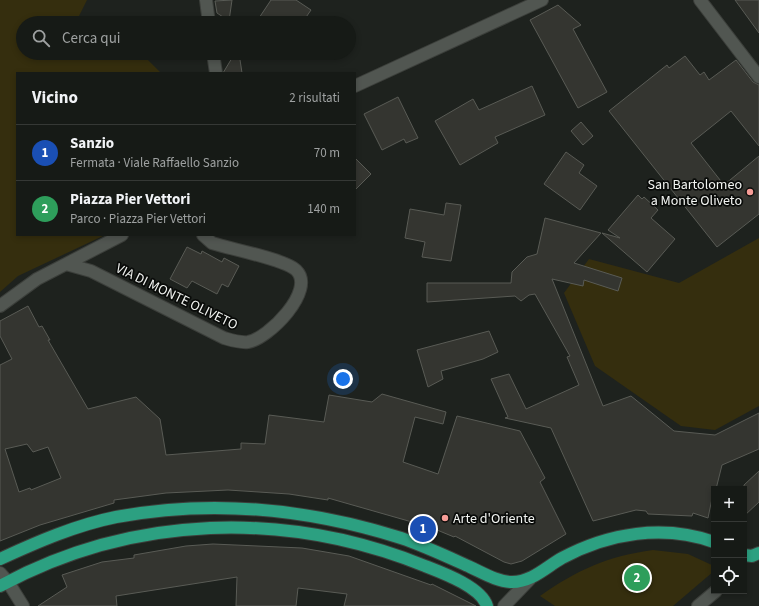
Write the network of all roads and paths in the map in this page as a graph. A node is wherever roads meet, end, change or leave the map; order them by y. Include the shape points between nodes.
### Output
1 (206, 0) edge
2 (542, 0) edge
3 (700, 0) edge
4 (208, 16) edge
5 (214, 60) edge
6 (216, 72) edge
7 (759, 77) edge
8 (356, 86) edge
9 (120, 236) edge
10 (205, 236) edge
11 (66, 264) junction
12 (0, 306) edge
13 (711, 541) edge
14 (759, 553) edge
15 (747, 555) edge
16 (0, 559) edge
17 (530, 579) junction
18 (3, 580) edge
19 (712, 594) edge
20 (23, 606) edge
21 (487, 606) edge
22 (504, 606) edge
23 (698, 606) edge

1 - 4 street
2 - 8 street
3 - 7 street
5 - 6 street
9 - 11 street, VIA DI MONTE OLIVETO
10 - 11 street, VIA DI MONTE OLIVETO via 218,244 288,265 299,274 301,286 296,299 264,336 248,342 224,338 91,271
11 - 12 street, VIA DI MONTE OLIVETO via 37,279
13 - 17 main road via 654,532 621,535 579,550
14 - 15 main road
16 - 17 main road via 76,528 115,518 175,509 249,509 284,511 363,527 417,544 503,581
17 - 22 street
18 - 20 street
18 - 21 main road via 79,552 155,532 258,528 324,535 394,554 473,590 482,596
19 - 23 street

